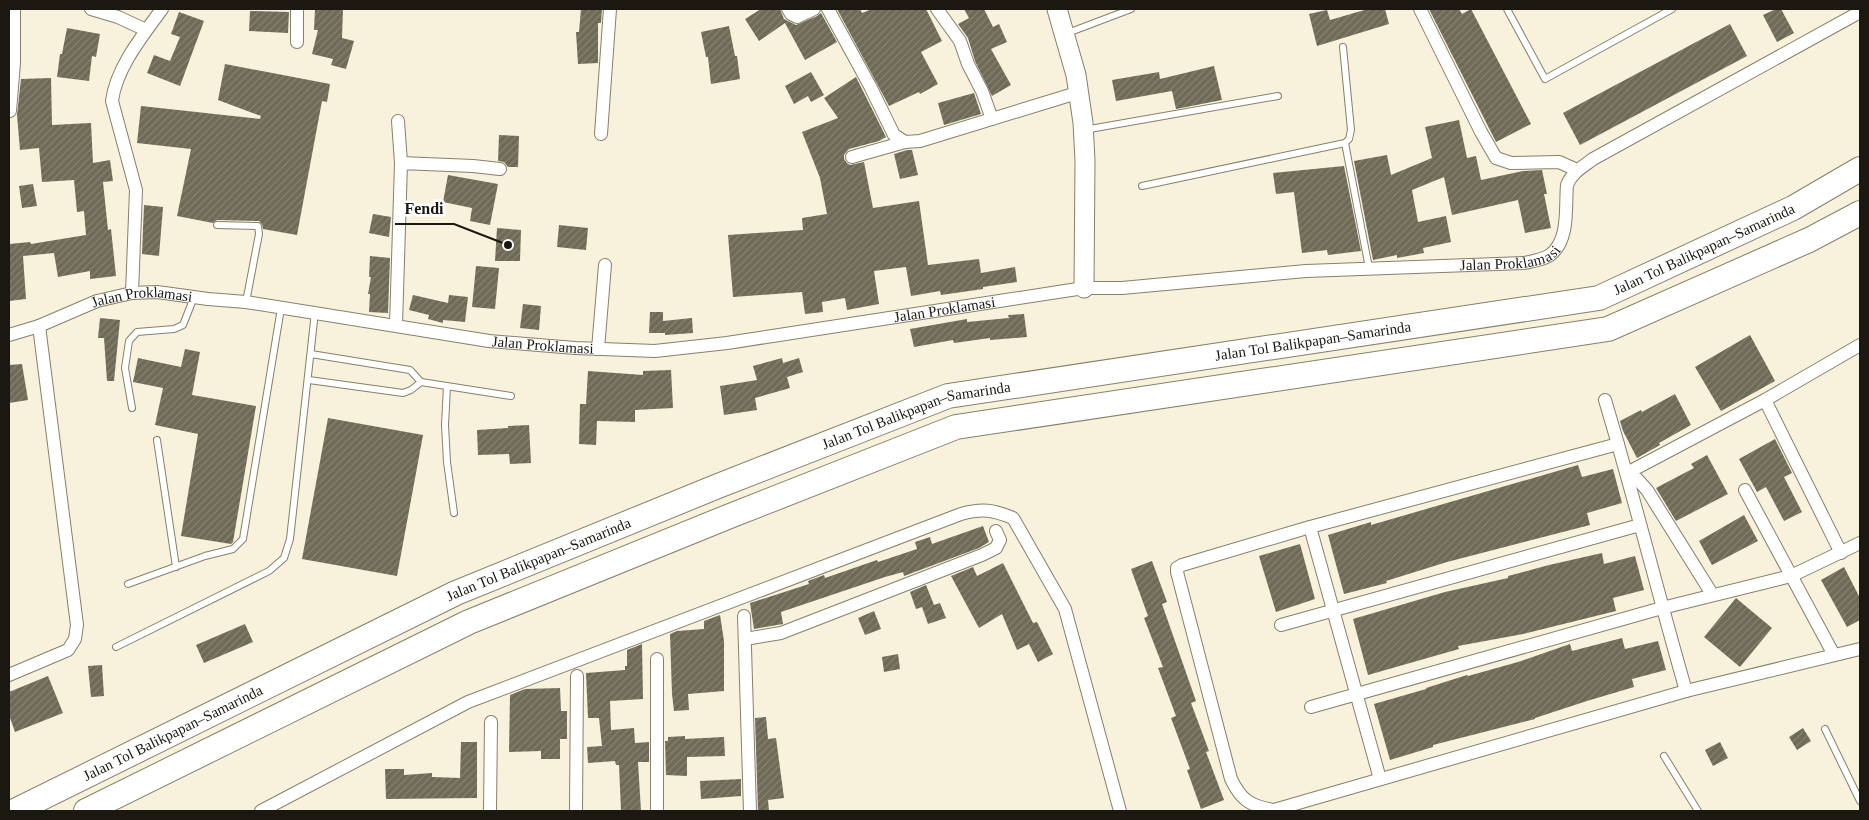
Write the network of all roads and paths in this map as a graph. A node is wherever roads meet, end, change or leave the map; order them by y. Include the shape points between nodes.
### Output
1 (14, 9) edge
2 (91, 9) edge
3 (162, 9) edge
4 (297, 9) edge
5 (610, 9) edge
6 (788, 9) edge
7 (814, 9) edge
8 (828, 9) edge
9 (937, 9) edge
10 (1057, 9) edge
11 (1131, 9) edge
12 (1420, 9) edge
13 (1507, 9) edge
14 (1672, 9) edge
15 (1860, 12) edge
16 (146, 30) junction
17 (1064, 34) junction
18 (297, 42) dead end
19 (1344, 47) dead end
20 (1080, 92) junction
21 (1278, 96) dead end
22 (10, 111) edge
23 (992, 119) junction
24 (398, 121) dead end
25 (1083, 130) junction
26 (601, 134) dead end
27 (905, 142) junction
28 (1345, 143) junction
29 (852, 158) dead end
30 (1860, 161) edge
31 (401, 163) junction
32 (500, 169) dead end
33 (1860, 169) edge
34 (1577, 170) junction
35 (1142, 186) dead end
36 (1793, 208) junction
37 (1857, 215) edge
38 (217, 224) dead end
39 (605, 265) dead end
40 (1368, 268) junction
41 (1084, 288) junction
42 (132, 294) junction
43 (194, 297) junction
44 (246, 302) junction
45 (281, 308) junction
46 (315, 312) junction
47 (396, 325) junction
48 (39, 326) junction
49 (9, 335) edge
50 (1860, 345) edge
51 (598, 349) junction
52 (311, 354) junction
53 (309, 380) junction
54 (421, 382) junction
55 (447, 386) junction
56 (511, 396) dead end
57 (1604, 400) dead end
58 (1765, 400) junction
59 (132, 408) dead end
60 (157, 440) dead end
61 (1618, 444) junction
62 (1627, 473) junction
63 (1744, 490) dead end
64 (454, 512) dead end
65 (1640, 525) junction
66 (1310, 526) junction
67 (996, 531) dead end
68 (1860, 543) edge
69 (1841, 553) junction
70 (176, 567) junction
71 (1791, 576) junction
72 (128, 584) dead end
73 (1712, 594) junction
74 (1662, 608) junction
75 (1333, 611) junction
76 (744, 616) dead end
77 (1281, 625) dead end
78 (744, 638) junction
79 (116, 646) dead end
80 (1860, 649) edge
81 (1834, 655) junction
82 (657, 659) dead end
83 (9, 675) edge
84 (577, 676) dead end
85 (1686, 691) junction
86 (1356, 694) junction
87 (1311, 707) dead end
88 (491, 722) dead end
89 (1825, 729) dead end
90 (1664, 756) dead end
91 (1380, 779) junction
92 (1860, 801) edge
93 (15, 811) edge
94 (86, 811) edge
95 (261, 811) edge
96 (490, 811) edge
97 (576, 811) edge
98 (656, 811) edge
99 (750, 811) edge
100 (1120, 811) edge
101 (1698, 811) edge

1 - 22 street
2 - 16 street
3 - 16 street
4 - 18 street
5 - 26 street
6 - 7 street via 797,16
8 - 27 street via 894,135
9 - 23 street via 960,41
10 - 17 street
11 - 17 lane
12 - 34 street via 1496,158 1511,163 1559,162
13 - 14 lane via 1545,79
15 - 34 street
16 - 42 street via 120,72 112,101 136,190
17 - 20 street
19 - 28 lane via 1351,130
20 - 23 street
20 - 25 street
21 - 25 lane
23 - 27 street via 920,141
24 - 31 street
25 - 41 street
27 - 29 street
28 - 35 lane
28 - 40 lane
30 - 36 highway
31 - 32 street
31 - 47 street
33 - 36 highway, Jalan Tol Balikpapan–Samarinda
34 - 40 street, Jalan Proklamasi via 1567,185 1564,233 1560,244 1540,260
36 - 93 highway, Jalan Tol Balikpapan–Samarinda via 1599,298 948,396 456,593
37 - 94 highway, Jalan Tol Balikpapan–Samarinda via 1810,240 1608,329 956,427 469,622
38 - 44 lane via 258,226
39 - 51 street
40 - 41 street, Jalan Proklamasi via 1122,288
41 - 51 street, Jalan Proklamasi via 727,343 655,351
42 - 43 street, Jalan Proklamasi via 157,292
42 - 48 street, Jalan Proklamasi via 97,301
43 - 44 street, Jalan Proklamasi
43 - 59 lane via 183,325 174,329 137,332 129,341 125,368
44 - 45 street, Jalan Proklamasi
45 - 46 street, Jalan Proklamasi
45 - 70 lane via 243,538 233,549
46 - 47 street, Jalan Proklamasi
46 - 52 lane
47 - 51 street, Jalan Proklamasi via 489,341
48 - 49 street, Jalan Proklamasi
48 - 83 street via 77,625 75,639 68,650
50 - 58 street
52 - 53 lane
52 - 54 lane via 410,370
53 - 54 lane via 403,393
53 - 79 lane via 290,539 284,558 269,571
54 - 55 lane
55 - 56 lane
55 - 64 lane via 445,434
57 - 61 street
58 - 62 street
58 - 69 street
60 - 70 lane
61 - 62 street
61 - 66 street
62 - 65 street
62 - 73 street via 1647,490
63 - 71 street
65 - 74 street
65 - 75 street
66 - 75 street
66 - 91 street via 1177,568 1231,779 1238,793 1248,802 1274,810
67 - 78 street via 1000,540 996,548 982,555 781,633
68 - 69 street
69 - 71 street
70 - 72 lane
71 - 73 street
71 - 81 street
73 - 74 street
74 - 85 street
74 - 86 street
75 - 77 street
75 - 86 street
76 - 78 street
78 - 99 street
80 - 81 street
81 - 85 street
82 - 98 street
84 - 97 street
85 - 91 street
86 - 87 street
86 - 91 street
88 - 96 street
89 - 92 lane
90 - 101 lane
95 - 100 street via 468,702 974,510 991,510 1013,518 1065,609

